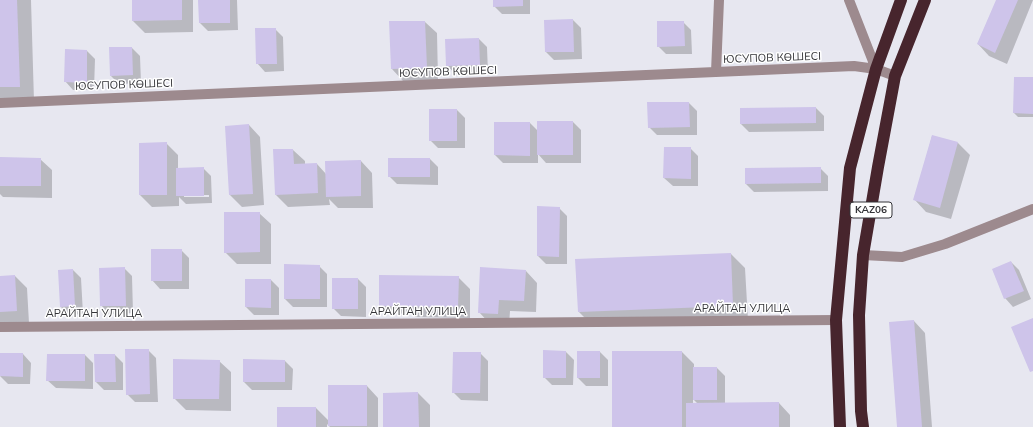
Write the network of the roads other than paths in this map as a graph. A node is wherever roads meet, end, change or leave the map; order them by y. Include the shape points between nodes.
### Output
1 (719, 0) edge
2 (849, 0) edge
3 (901, 0) edge
4 (925, 0) edge
5 (876, 69) junction
6 (716, 72) junction
7 (895, 76) junction
8 (0, 103) edge
9 (1033, 209) edge
10 (863, 255) junction
11 (836, 320) junction
12 (0, 327) edge
13 (840, 427) edge
14 (863, 427) edge

1 - 6 street
2 - 5 street
3 - 5 highway, KАZ06
4 - 7 highway, KАZ06
5 - 6 street, ЮСУПОВ КӨШЕСІ via 854,66
5 - 7 street, ЮСУПОВ КӨШЕСІ
5 - 11 highway, KАZ06 via 850,168
6 - 8 street, ЮСУПОВ КӨШЕСІ
7 - 10 highway, KАZ06
9 - 10 street via 945,244 902,257
10 - 14 highway, KАZ06 via 859,315
11 - 12 street, АРАЙТАН УЛИЦА
11 - 13 highway, KАZ06

